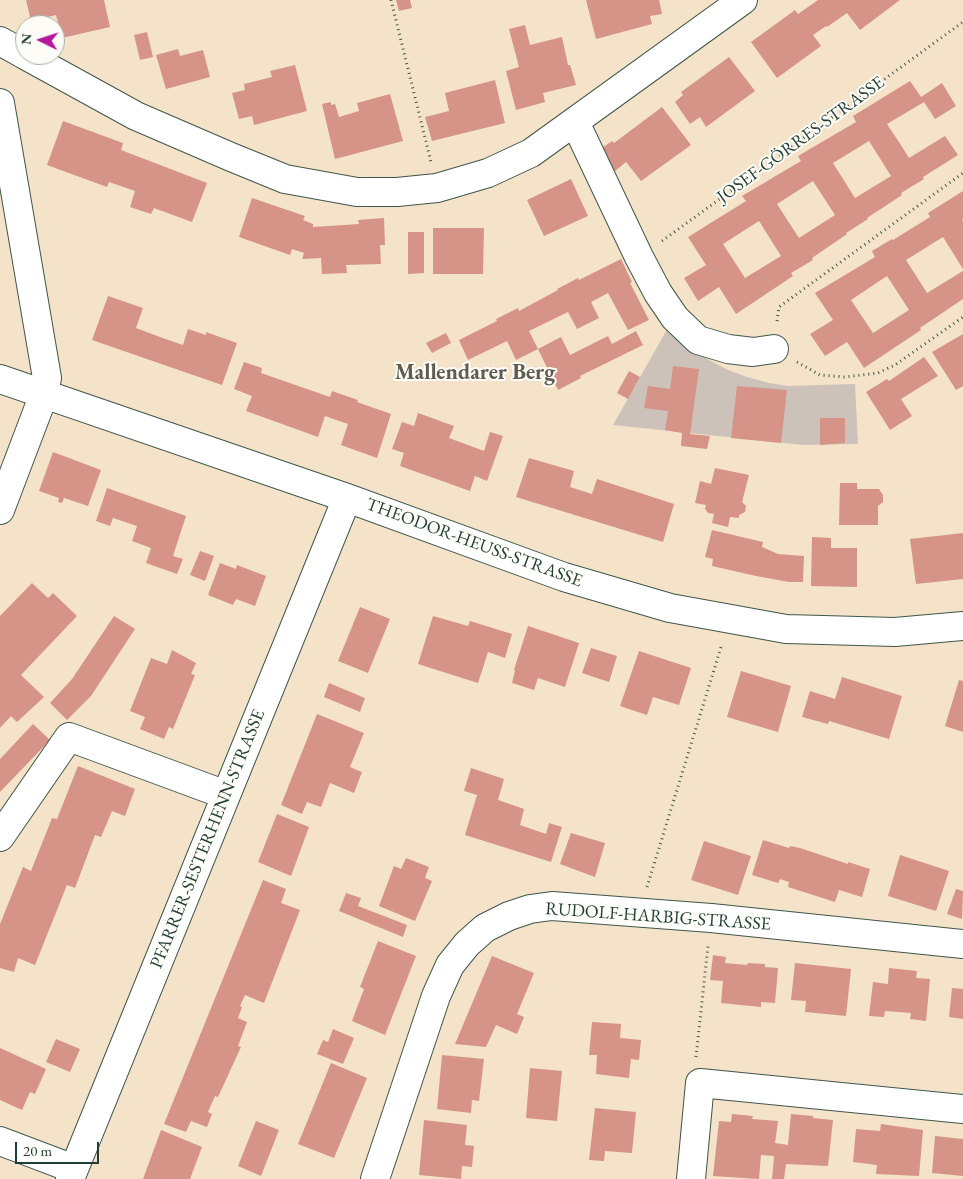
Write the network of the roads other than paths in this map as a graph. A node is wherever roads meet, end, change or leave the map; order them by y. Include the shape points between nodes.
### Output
1 (743, 0) edge
2 (0, 41) edge
3 (15, 49) edge
4 (43, 65) edge
5 (0, 103) edge
6 (575, 122) junction
7 (774, 349) road end
8 (0, 378) edge
9 (44, 394) junction
10 (347, 498) junction
11 (0, 510) edge
12 (963, 626) edge
13 (226, 795) junction
14 (0, 837) edge
15 (963, 944) edge
16 (963, 1109) edge
17 (0, 1141) edge
18 (72, 1174) edge
19 (375, 1179) edge
20 (691, 1179) edge

1 - 6 street
2 - 3 street
4 - 6 street via 136,116 231,158 285,179 357,192 437,188 488,173 531,154
5 - 9 street via 48,378
6 - 7 street via 639,257 675,318 698,340 753,352
8 - 9 street, THEODOR-HEUSS-STRASSE
9 - 10 street, THEODOR-HEUSS-STRASSE
9 - 11 street
10 - 12 street, THEODOR-HEUSS-STRASSE via 564,577 670,608 786,629 895,632
10 - 13 street, PFARRER-SESTERHENN-STRASSE
13 - 14 street via 69,737
13 - 18 street, PFARRER-SESTERHENN-STRASSE
15 - 19 street, RUDOLF-HARBIG-STRASSE via 712,918 552,906 508,916 484,928 450,965 436,996
16 - 20 street via 700,1083
17 - 18 street

